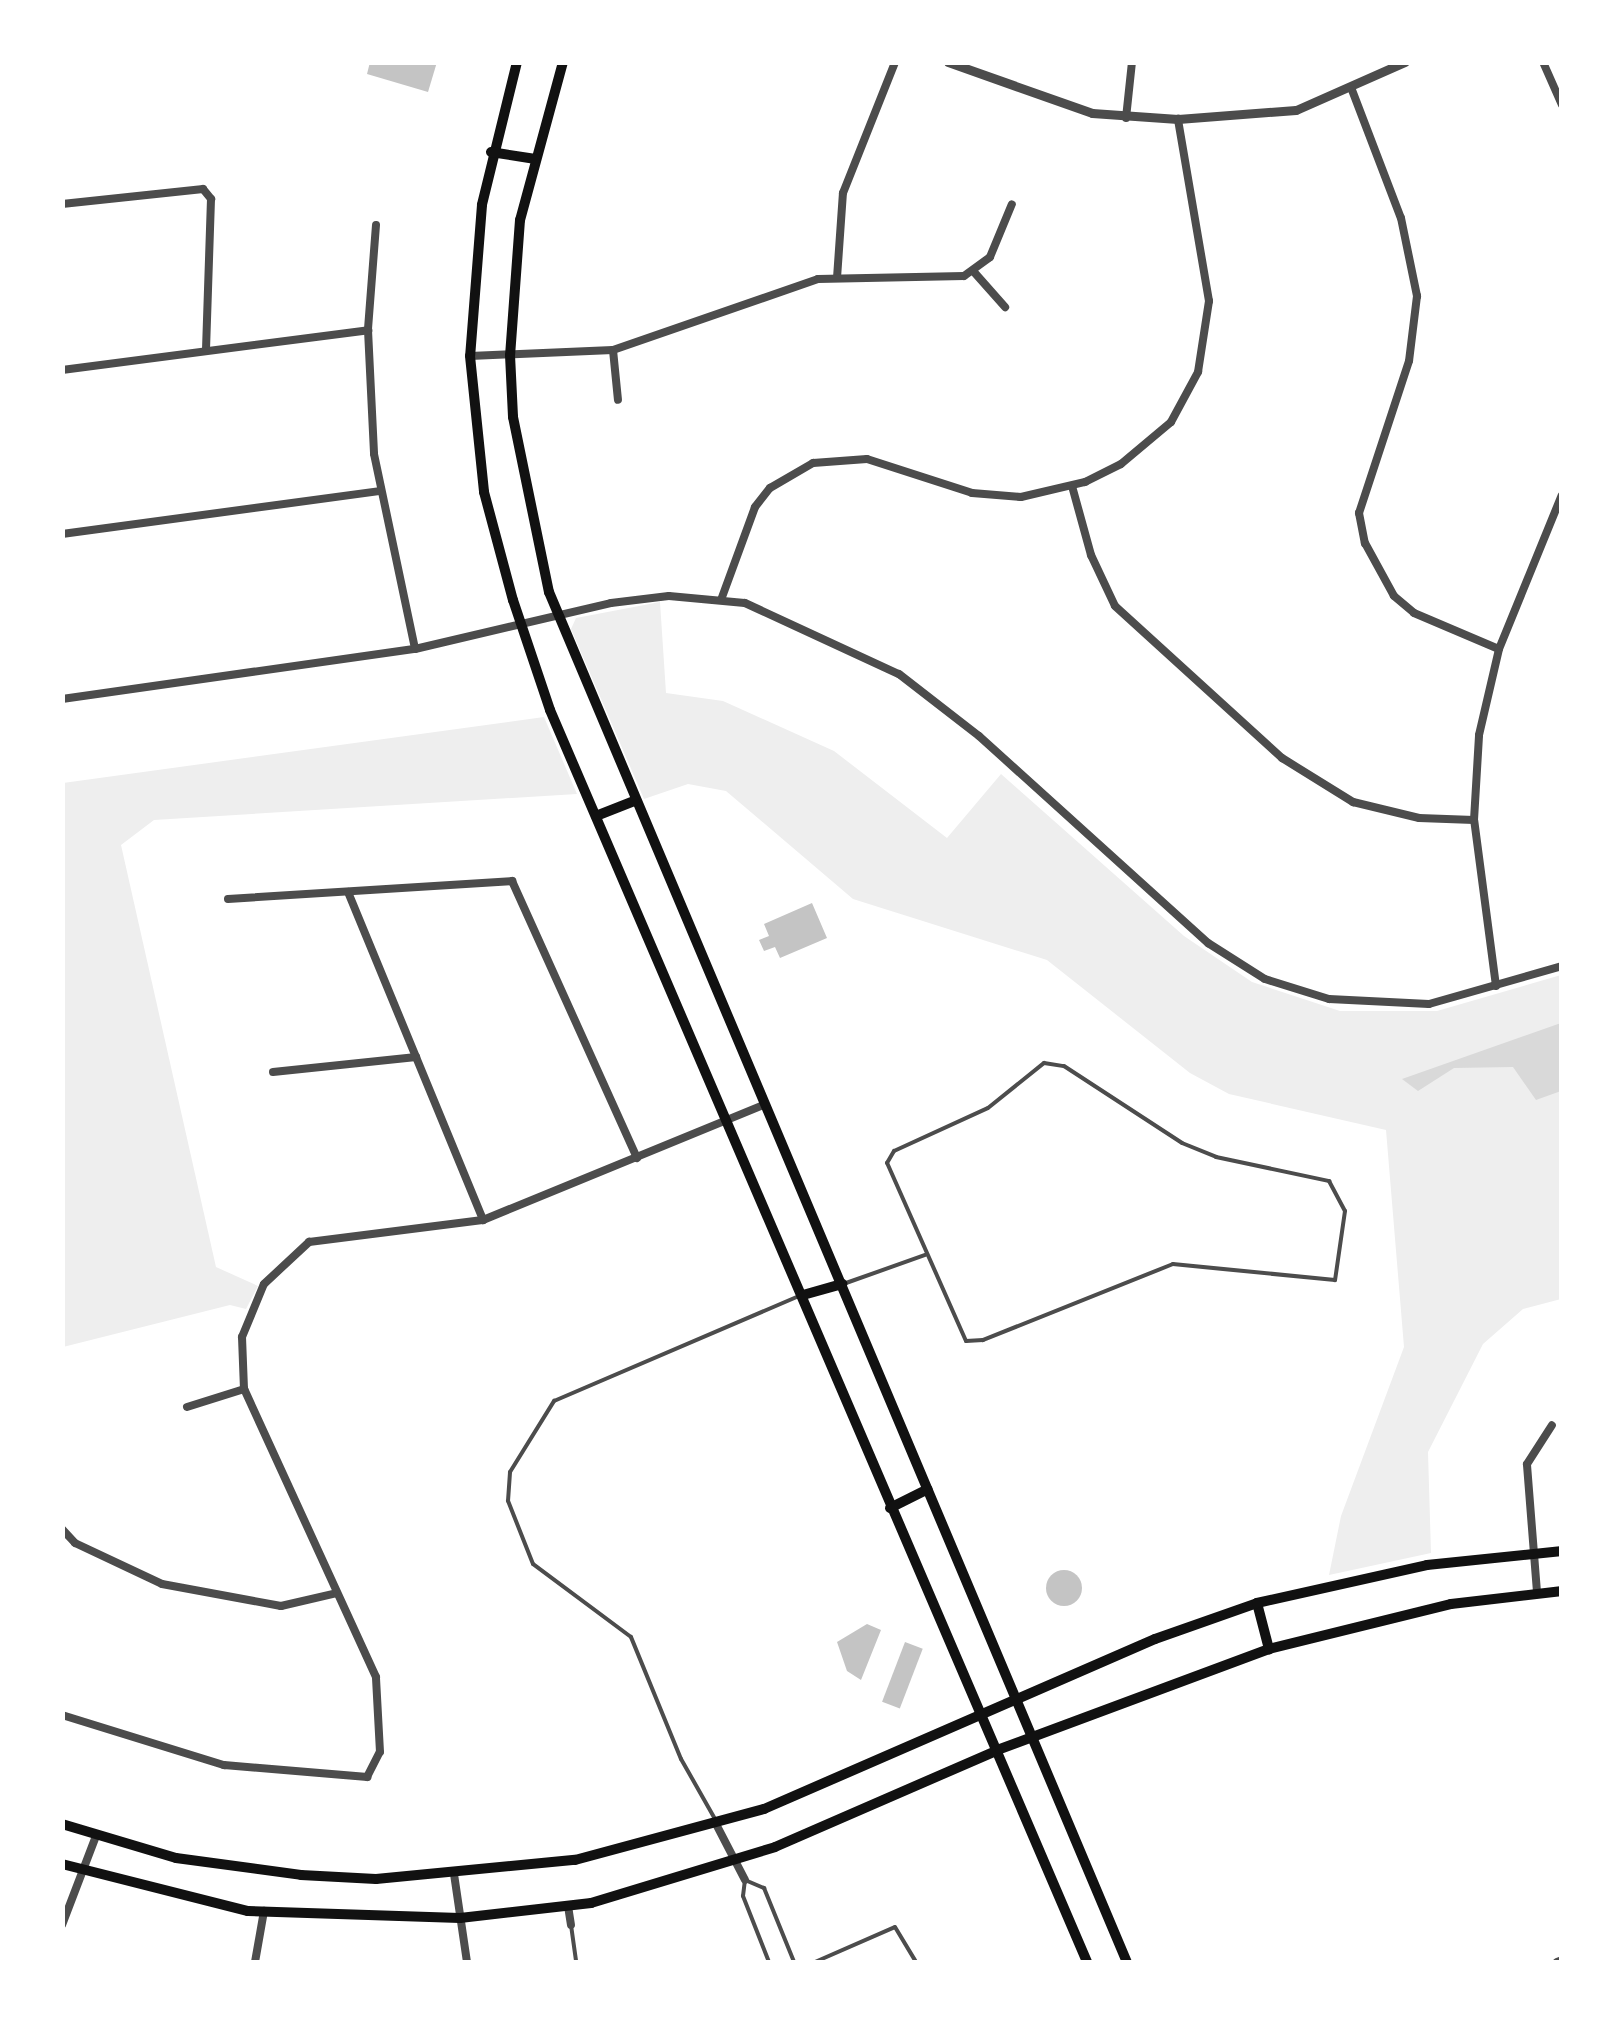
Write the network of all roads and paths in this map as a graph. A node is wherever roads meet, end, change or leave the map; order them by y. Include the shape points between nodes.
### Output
1 (516, 62) edge
2 (562, 62) edge
3 (896, 62) edge
4 (948, 62) edge
5 (1132, 62) edge
6 (1405, 62) edge
7 (1543, 62) edge
8 (1352, 90) junction
9 (1562, 105) edge
10 (1126, 118) junction
11 (1178, 119) junction
12 (491, 152) junction
13 (536, 159) junction
14 (62, 204) edge
15 (1012, 204) dead end
16 (376, 225) dead end
17 (974, 272) junction
18 (837, 278) junction
19 (1005, 307) dead end
20 (368, 330) junction
21 (206, 350) junction
22 (613, 350) junction
23 (510, 355) junction
24 (470, 356) junction
25 (62, 370) edge
26 (618, 400) dead end
27 (1072, 486) junction
28 (379, 492) junction
29 (1562, 495) edge
30 (62, 534) edge
31 (721, 600) junction
32 (557, 617) junction
33 (523, 628) junction
34 (415, 649) junction
35 (1500, 649) junction
36 (62, 699) edge
37 (634, 801) junction
38 (596, 816) junction
39 (1474, 820) junction
40 (348, 892) junction
41 (228, 899) dead end
42 (1562, 966) edge
43 (1496, 986) junction
44 (416, 1057) junction
45 (272, 1072) dead end
46 (764, 1106) junction
47 (728, 1120) junction
48 (637, 1158) junction
49 (483, 1220) junction
50 (926, 1255) junction
51 (842, 1284) junction
52 (802, 1295) junction
53 (244, 1389) junction
54 (187, 1408) dead end
55 (1552, 1425) dead end
56 (928, 1489) junction
57 (890, 1508) junction
58 (62, 1529) edge
59 (1562, 1551) edge
60 (1532, 1554) junction
61 (1562, 1591) edge
62 (1536, 1592) junction
63 (337, 1593) junction
64 (1257, 1603) junction
65 (1269, 1649) junction
66 (1017, 1702) junction
67 (985, 1714) junction
68 (62, 1715) edge
69 (1033, 1736) junction
70 (1000, 1749) junction
71 (62, 1824) edge
72 (716, 1824) junction
73 (96, 1836) junction
74 (734, 1860) junction
75 (62, 1864) edge
76 (82, 1872) junction
77 (454, 1874) junction
78 (745, 1880) junction
79 (568, 1906) junction
80 (264, 1912) junction
81 (460, 1918) junction
82 (62, 1925) edge
83 (571, 1925) joint
84 (255, 1962) edge
85 (467, 1962) edge
86 (576, 1962) edge
87 (769, 1962) edge
88 (794, 1962) edge
89 (815, 1962) edge
90 (916, 1962) edge
91 (1087, 1962) edge
92 (1127, 1962) edge

1 - 12 main road
2 - 13 main road
3 - 18 street via 843,194
4 - 10 street via 1053,103
5 - 10 street
6 - 8 street
7 - 9 street
8 - 11 street via 1296,110
8 - 35 street via 1401,218 1417,296 1409,362 1359,514 1364,543 1394,596 1414,614
10 - 11 street
11 - 27 street via 1210,302 1198,372 1171,422 1121,464
12 - 13 main road
12 - 24 main road
13 - 23 main road via 520,220
14 - 21 street via 203,189 211,199
15 - 17 street via 990,257
16 - 20 street
17 - 18 street via 954,278
17 - 19 street
18 - 22 street via 788,288
20 - 21 street
20 - 28 street
21 - 25 street
22 - 23 street
22 - 26 street
23 - 24 street
23 - 32 main road via 528,507
24 - 33 main road via 484,492
27 - 31 street via 996,497 867,459 813,463 770,488 754,507
27 - 39 street via 1091,555 1115,606 1282,758 1353,802 1420,818
28 - 30 street
28 - 34 street
29 - 35 street
31 - 32 street via 668,596
31 - 43 street via 771,610 898,674 980,736 1241,967 1298,992 1372,1004 1429,1004
32 - 33 street
32 - 37 main road
33 - 34 street
33 - 38 main road
34 - 36 street
35 - 39 street via 1479,735
37 - 38 main road
37 - 46 main road
38 - 47 main road
39 - 43 street
40 - 41 street
40 - 44 street
40 - 48 street via 512,881
42 - 43 street
44 - 45 street
44 - 49 street
46 - 47 street
46 - 51 main road
47 - 48 street
47 - 52 main road
48 - 49 street
49 - 53 street via 309,1242 257,1295 242,1338
50 - 50 lane via 889,1156 988,1108 1044,1063 1064,1066 1216,1157 1329,1181 1344,1210 1343,1256 1330,1282 1173,1264 971,1343
50 - 51 lane
51 - 52 main road
51 - 56 main road
52 - 57 main road
52 - 72 lane via 554,1401 510,1472 508,1501 533,1564 631,1636 681,1759
53 - 54 street
53 - 63 street
55 - 60 street via 1527,1464
56 - 57 main road
56 - 66 main road
57 - 67 main road
58 - 63 street via 75,1542 162,1584 281,1606
59 - 60 main road
60 - 62 street
60 - 64 main road via 1427,1565
61 - 62 main road
62 - 65 main road via 1451,1604
63 - 68 street via 376,1677 380,1752 372,1772 359,1779 224,1766
64 - 65 main road
64 - 66 main road via 1155,1639
65 - 69 main road
66 - 67 main road
66 - 69 main road
67 - 70 main road
67 - 72 main road
69 - 70 main road
69 - 92 main road
70 - 74 main road
70 - 91 main road
71 - 73 main road
72 - 74 street
72 - 77 main road via 575,1860
73 - 76 street
73 - 77 main road via 176,1858 286,1874
74 - 78 street
74 - 79 main road
75 - 76 main road
76 - 80 main road
76 - 82 street
77 - 81 street
78 - 87 lane via 743,1896
78 - 88 lane via 764,1888
79 - 81 main road
79 - 83 street
80 - 81 main road
80 - 84 street
81 - 85 street
83 - 86 lane
89 - 90 lane via 895,1927

